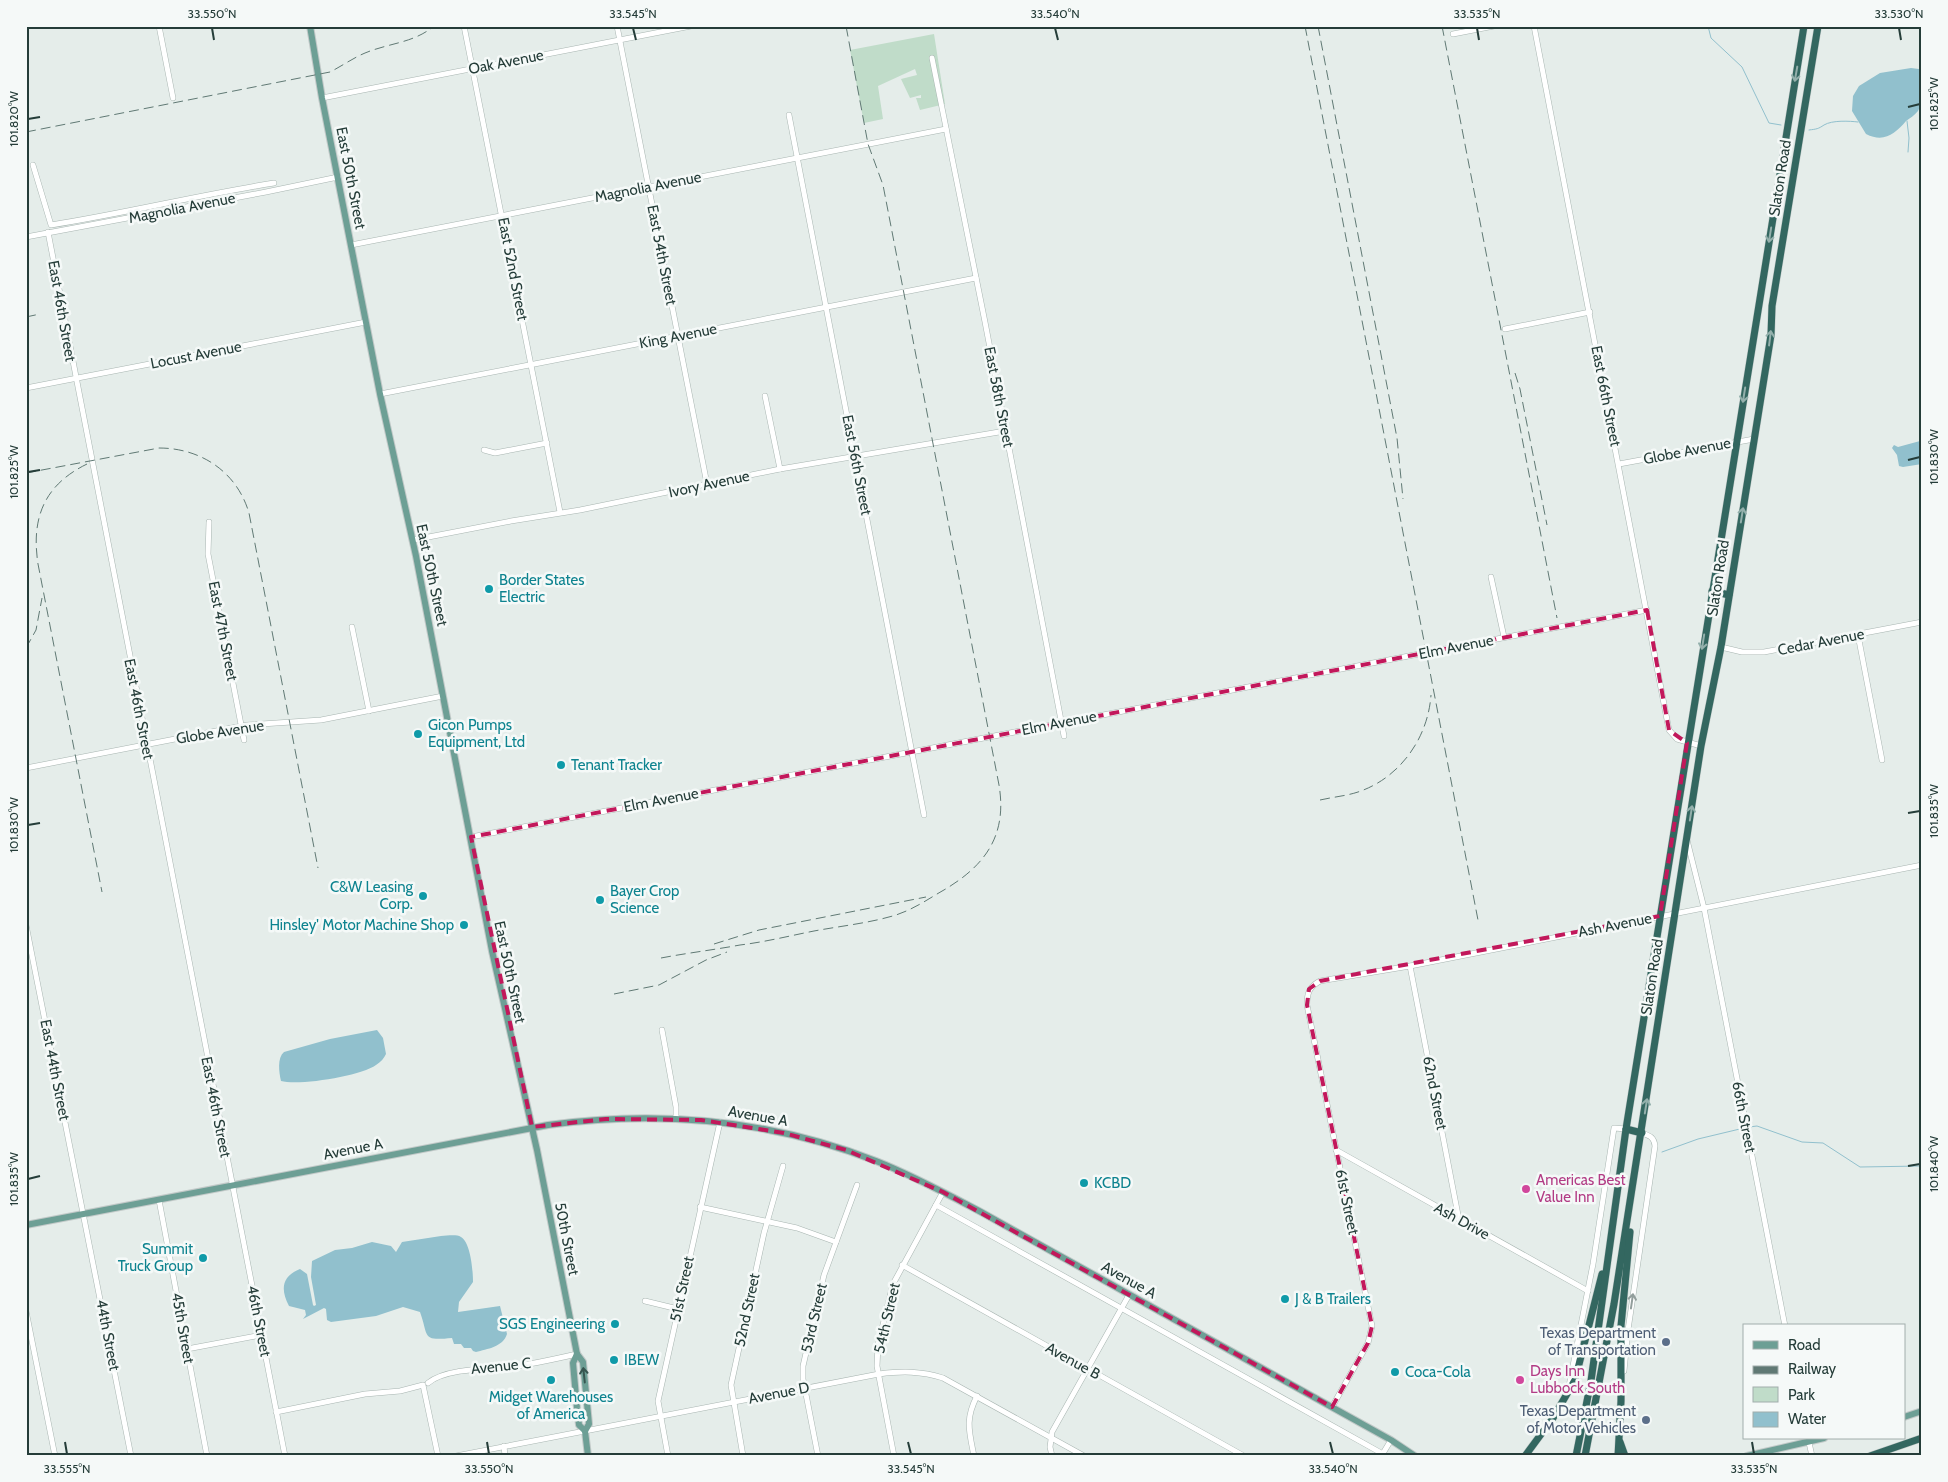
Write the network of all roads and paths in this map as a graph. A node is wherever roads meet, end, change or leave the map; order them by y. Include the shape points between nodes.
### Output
1 (159, 26) edge
2 (310, 26) edge
3 (464, 26) edge
4 (617, 26) edge
5 (691, 26) edge
6 (1494, 26) edge
7 (1534, 26) edge
8 (1804, 26) edge
9 (1818, 26) edge
10 (1453, 34) dead end
11 (620, 40) junction
12 (932, 58) dead end
13 (472, 69) junction
14 (173, 98) dead end
15 (322, 98) junction
16 (789, 115) dead end
17 (946, 129) junction
18 (797, 158) junction
19 (33, 165) dead end
20 (338, 177) junction
21 (274, 184) dead end
22 (649, 187) junction
23 (502, 216) junction
24 (48, 232) junction
25 (26, 237) edge
26 (351, 245) junction
27 (976, 278) junction
28 (826, 308) junction
29 (1590, 312) junction
30 (366, 322) junction
31 (1505, 328) dead end
32 (678, 336) junction
33 (531, 363) junction
34 (75, 379) junction
35 (26, 388) edge
36 (380, 394) junction
37 (765, 396) dead end
38 (1006, 431) junction
39 (1754, 439) junction
40 (1736, 441) junction
41 (547, 443) junction
42 (484, 450) dead end
43 (855, 457) junction
44 (1619, 464) junction
45 (780, 469) junction
46 (707, 484) junction
47 (560, 512) junction
48 (209, 522) dead end
49 (413, 540) junction
50 (1492, 577) dead end
51 (1712, 591) junction
52 (1729, 595) junction
53 (1647, 610) junction
54 (1922, 622) edge
55 (352, 628) dead end
56 (1858, 635) junction
57 (1504, 638) junction
58 (1721, 647) junction
59 (443, 696) junction
60 (369, 711) junction
61 (1062, 723) junction
62 (242, 726) junction
63 (1064, 736) dead end
64 (244, 740) dead end
65 (1687, 743) junction
66 (146, 746) junction
67 (1701, 746) junction
68 (912, 752) junction
69 (1882, 760) dead end
70 (26, 768) edge
71 (924, 815) dead end
72 (471, 837) junction
73 (1687, 839) junction
74 (1922, 865) edge
75 (1704, 908) junction
76 (1675, 914) junction
77 (1660, 916) junction
78 (26, 925) edge
79 (1410, 966) junction
80 (1309, 989) joint
81 (662, 1030) dead end
82 (676, 1118) junction
83 (720, 1122) junction
84 (532, 1128) junction
85 (1626, 1129) junction
86 (1642, 1133) junction
87 (1336, 1150) junction
88 (783, 1166) dead end
89 (233, 1185) junction
90 (857, 1185) dead end
91 (1633, 1189) junction
92 (943, 1192) junction
93 (159, 1200) junction
94 (936, 1205) junction
95 (700, 1207) junction
96 (84, 1214) junction
97 (1459, 1220) junction
98 (767, 1222) junction
99 (26, 1225) edge
100 (836, 1242) junction
101 (1609, 1247) junction
102 (902, 1265) junction
103 (1588, 1291) junction
104 (1129, 1295) junction
105 (645, 1301) dead end
106 (1121, 1308) junction
107 (678, 1309) junction
108 (26, 1311) edge
109 (1785, 1324) edge
110 (261, 1334) junction
111 (187, 1349) junction
112 (577, 1354) junction
113 (1087, 1369) junction
114 (878, 1374) junction
115 (426, 1384) junction
116 (805, 1388) junction
117 (1567, 1394) junction
118 (977, 1396) junction
119 (1621, 1401) junction
120 (733, 1402) junction
121 (1332, 1407) junction
122 (276, 1412) junction
123 (1922, 1413) edge
124 (660, 1416) junction
125 (1906, 1417) edge
126 (585, 1431) junction
127 (1050, 1437) junction
128 (1922, 1438) edge
129 (1619, 1439) junction
130 (1391, 1440) junction
131 (1809, 1440) edge
132 (504, 1446) junction
133 (1812, 1454) edge
134 (1383, 1455) edge
135 (55, 1456) edge
136 (132, 1456) edge
137 (207, 1456) edge
138 (285, 1456) edge
139 (438, 1456) edge
140 (456, 1456) edge
141 (506, 1456) edge
142 (588, 1456) edge
143 (668, 1456) edge
144 (743, 1456) edge
145 (818, 1456) edge
146 (894, 1456) edge
147 (974, 1456) edge
148 (1052, 1456) edge
149 (1084, 1456) edge
150 (1244, 1456) edge
151 (1415, 1456) edge
152 (1525, 1456) edge
153 (1576, 1456) edge
154 (1585, 1456) edge
155 (1618, 1456) edge
156 (1625, 1456) edge
157 (1747, 1456) edge
158 (1870, 1456) edge

1 - 14 street
2 - 15 main road, East 50th Street
3 - 13 street, East 52nd Street
4 - 11 street, East 54th Street
5 - 11 street, Oak Avenue
6 - 10 street
7 - 29 street, East 66th Street
8 -> 40 highway, Slaton Road
39 -> 9 highway, Slaton Road via 1771,335 1772,306
11 - 13 street, Oak Avenue
11 - 22 street, East 54th Street
12 - 17 street, East 58th Street
13 - 15 street, Oak Avenue
13 - 23 street, East 52nd Street
15 - 20 main road, East 50th Street
16 - 18 street, East 56th Street
17 - 18 street, Magnolia Avenue
17 - 27 street, East 58th Street
18 - 22 street, Magnolia Avenue
18 - 28 street, East 56th Street
19 - 21 street via 51,225
20 - 24 street, Magnolia Avenue
20 - 26 main road, East 50th Street
22 - 23 street, Magnolia Avenue
22 - 32 street, East 54th Street
23 - 26 street, Magnolia Avenue
23 - 33 street, East 52nd Street
24 - 25 street, Magnolia Avenue
24 - 34 street, East 46th Street
26 - 30 main road, East 50th Street
27 - 28 street, King Avenue
27 - 38 street, East 58th Street
28 - 32 street, King Avenue
28 - 43 street, East 56th Street
29 - 31 street
29 - 44 street, East 66th Street
30 - 34 street, Locust Avenue
30 - 36 main road, East 50th Street
32 - 33 street, King Avenue
32 - 46 street, East 54th Street
33 - 36 street, King Avenue
33 - 41 street, East 52nd Street
34 - 35 street, Locust Avenue
34 - 66 street, East 46th Street
36 - 49 main road, East 50th Street
37 - 45 street
38 - 43 street, Ivory Avenue
38 - 61 street, East 58th Street
39 - 40 street, Globe Avenue
52 -> 39 highway, Slaton Road
40 - 44 street, Globe Avenue
40 - 51 highway, Slaton Road
41 - 42 street via 494,453
41 - 47 street, East 52nd Street
43 - 45 street, Ivory Avenue
43 - 68 street, East 56th Street
44 - 53 street, East 66th Street
45 - 46 street, Ivory Avenue
46 - 47 street, Ivory Avenue
47 - 49 street, Ivory Avenue
48 - 62 street, East 47th Street via 208,554
49 - 59 main road, East 50th Street
50 - 57 street
51 - 52 highway
51 -> 65 highway, Slaton Road
52 - 58 highway, Slaton Road
53 - 57 street, Elm Avenue
53 - 65 street, East 66th Street via 1669,730 1674,737
54 - 56 street, Cedar Avenue
55 - 60 street
56 - 58 street, Cedar Avenue via 1764,652 1742,652
56 - 69 street
57 - 61 street, Elm Avenue
58 - 67 highway, Slaton Road
59 - 60 street, Globe Avenue
59 - 72 main road, East 50th Street
60 - 62 street, Globe Avenue via 306,722
61 - 63 street, East 58th Street
61 - 68 street, Elm Avenue
62 - 64 street, East 47th Street
62 - 66 street, Globe Avenue
65 - 67 street, East 66th Street
65 - 77 highway, Slaton Road
66 - 70 street, Globe Avenue
66 - 89 street, East 46th Street
73 -> 67 highway, Slaton Road
68 - 71 street, East 56th Street
68 - 72 street, Elm Avenue
72 - 84 main road, East 50th Street via 500,989
73 - 75 street
73 - 76 highway, Slaton Road
74 - 75 street, Ash Avenue
75 - 76 street, Ash Avenue
75 - 109 street, 66th Street
76 - 77 street, Ash Avenue
86 -> 76 highway, Slaton Road
77 - 79 street, Ash Avenue
77 - 85 highway, Slaton Road
78 - 96 street, East 44th Street
79 - 80 street, Ash Avenue via 1320,981
79 - 97 street, 62nd Street
80 - 87 street, 61st Street via 1306,1006
81 - 82 street
82 - 83 main road, Avenue A
82 - 84 main road, Avenue A via 606,1119
83 - 92 main road, Avenue A via 835,1146
83 - 95 street, 51st Street
84 - 89 main road, Avenue A
84 - 112 main road, 50th Street
85 - 86 highway
85 - 101 highway, Slaton Road
85 - 103 street via 1614,1128
86 - 91 highway, Slaton Road
119 -> 86 street via 1655,1146 1651,1136
87 - 97 street, Ash Drive
87 - 121 street, 61st Street via 1372,1326 1368,1343
88 - 98 street, 52nd Street
89 - 93 main road, Avenue A
89 - 110 street, 46th Street
90 - 100 street, 53rd Street
91 - 119 highway via 1621,1326
91 - 154 highway, Slaton Road
92 - 94 street, 54th Street
92 - 104 main road, Avenue A
93 - 96 main road, Avenue A
93 - 111 street, 45th Street
94 - 102 street, 54th Street
94 - 106 street, Avenue A
95 - 98 street
95 - 107 street, 51st Street
96 - 99 main road, Avenue A
96 - 136 street, 44th Street
97 - 103 street, Ash Drive
98 - 100 street
98 - 120 street, 52nd Street via 730,1385
100 - 116 street, 53rd Street via 821,1286 808,1344 802,1374
101 - 117 highway via 1575,1380
101 - 153 highway, Slaton Road via 1591,1381
102 - 113 street, Avenue B
102 - 114 street, 54th Street via 889,1296 878,1345
103 - 117 street
104 - 106 street
104 - 121 main road, Avenue A
105 - 107 street
106 - 113 street
106 - 134 street, Avenue A
107 - 124 street, 51st Street via 658,1401
108 - 135 street
110 - 111 street
110 - 122 street, 46th Street
111 - 137 street, 45th Street
112 - 115 street, Avenue C via 510,1367 468,1369 435,1378
126 -> 112 main road, 50th Street via 589,1424 582,1362
112 - 126 main road, 50th Street via 573,1363 577,1408 579,1426
113 - 127 street
113 - 150 street, Avenue B
114 - 116 street, Avenue D
114 - 118 street, Avenue D via 924,1372
114 - 146 street, 54th Street
115 - 122 street, Avenue C
115 - 139 street
116 - 120 street, Avenue D
116 - 145 street, 53rd Street
117 - 152 highway
118 - 127 street, Avenue D
118 - 147 street via 968,1423
119 - 129 highway
120 - 124 street, Avenue D
120 - 144 street, 52nd Street
121 - 130 main road, Avenue A
122 - 138 street, 46th Street
123 - 125 main road
124 - 126 street, Avenue D
124 - 143 street, 51st Street
126 - 132 street, Avenue D
126 - 142 main road, 50th Street
127 - 148 street
127 - 149 street, Avenue D
128 - 158 highway
129 - 155 highway
129 - 156 highway
130 - 134 street
130 - 151 main road, Avenue A
131 - 133 street
131 - 157 main road
132 - 140 street, Avenue D
132 - 141 street

